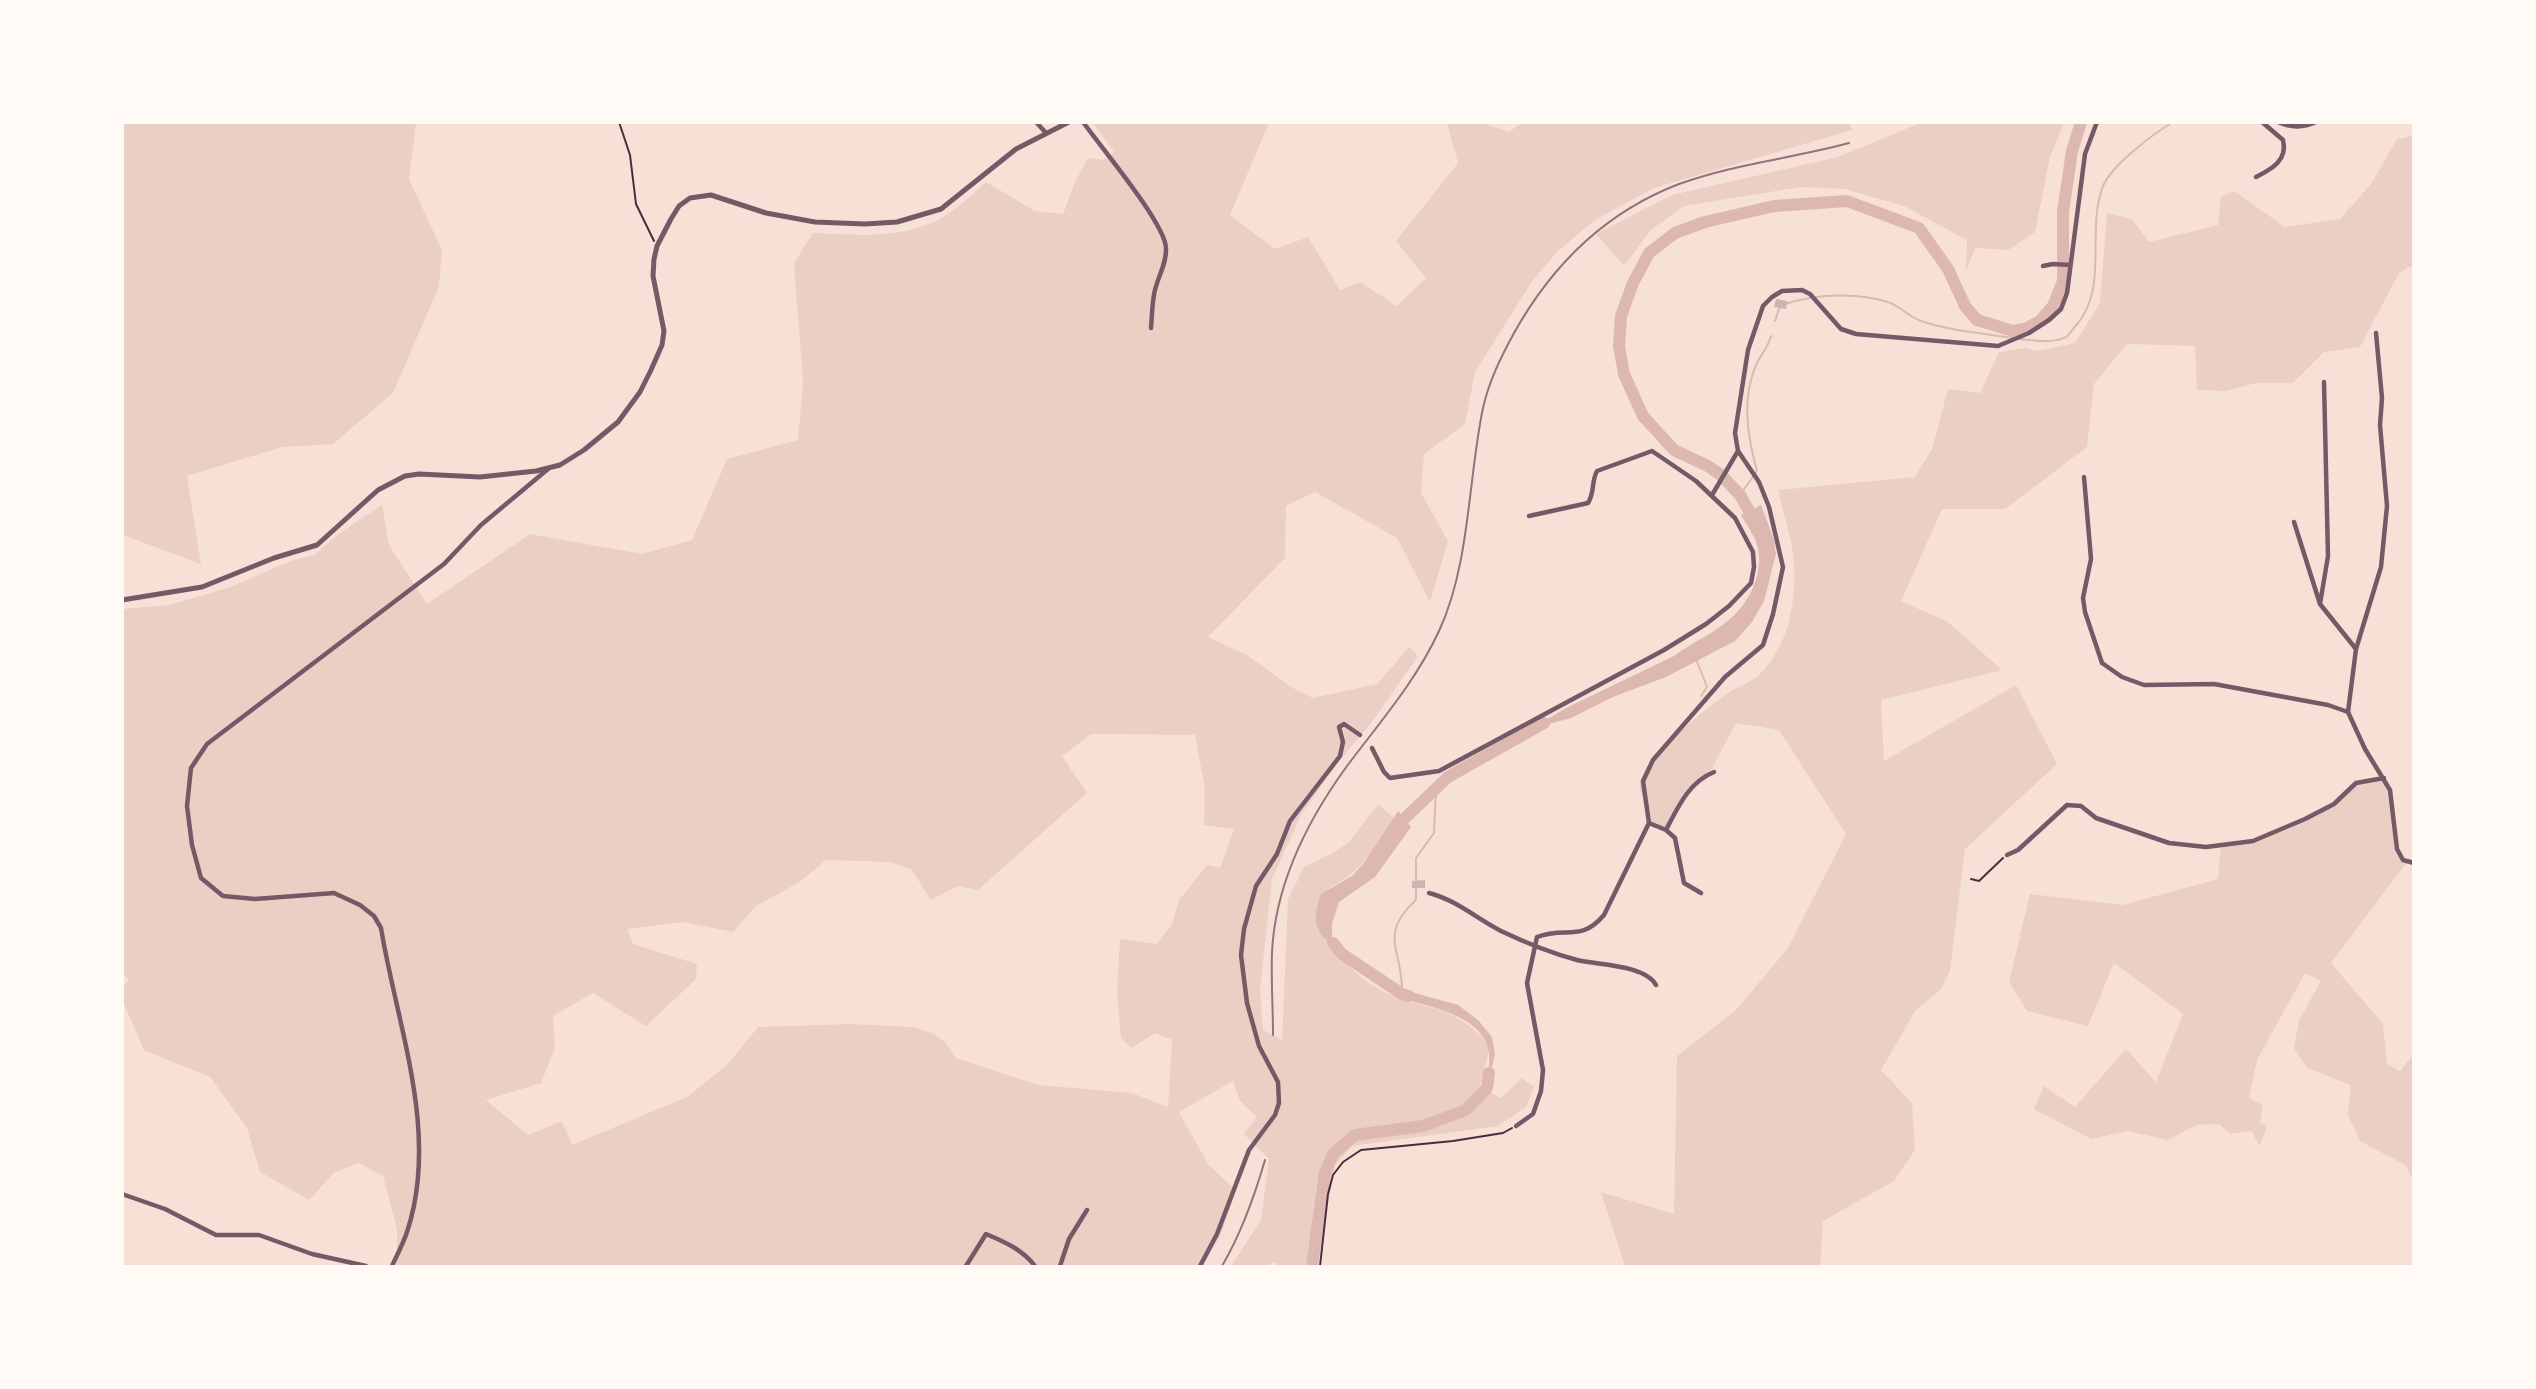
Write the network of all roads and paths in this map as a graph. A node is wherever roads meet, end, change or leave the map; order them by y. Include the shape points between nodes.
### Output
1 (619, 122) edge
2 (1036, 122) edge
3 (1069, 122) edge
4 (1083, 122) edge
5 (2097, 122) edge
6 (2262, 122) edge
7 (2278, 122) edge
8 (2316, 122) edge
9 (1046, 133) junction
10 (2256, 177) dead end
11 (657, 246) junction
12 (2070, 265) junction
13 (2043, 266) dead end
14 (1151, 328) dead end
15 (2376, 333) dead end
16 (2324, 382) dead end
17 (1738, 451) junction
18 (548, 469) junction
19 (2084, 477) dead end
20 (1713, 492) junction
21 (1529, 516) dead end
22 (2294, 522) dead end
23 (122, 600) edge
24 (2320, 604) junction
25 (2356, 649) junction
26 (2348, 712) junction
27 (1360, 735) dead end
28 (1372, 748) dead end
29 (1714, 772) dead end
30 (2384, 778) junction
31 (1649, 823) junction
32 (1666, 830) junction
33 (2007, 855) joint
34 (2413, 863) edge
35 (1970, 878) dead end
36 (1429, 893) dead end
37 (1701, 893) dead end
38 (1535, 944) junction
39 (1656, 985) dead end
40 (1516, 1126) joint
41 (122, 1194) edge
42 (1087, 1210) dead end
43 (366, 1266) edge
44 (392, 1266) edge
45 (966, 1266) edge
46 (1035, 1266) edge
47 (1060, 1266) edge
48 (1200, 1266) edge
49 (1320, 1266) edge

1 - 11 path via 630,155 636,204
2 - 9 street
3 - 9 street
4 - 14 street via 1151,217 1166,246
5 - 12 street via 2085,154
6 - 10 street via 2283,140 2284,150 2277,165
7 - 8 street via 2288,127
9 - 11 street via 1016,149 953,202 929,214 886,223 816,222 766,214 700,195 679,206
11 - 18 street via 653,276 664,331 651,370 636,398 610,429 575,456
12 - 13 street
12 - 17 street via 2061,309 2029,333 1998,346 1856,334 1841,329 1810,293 1792,289 1772,296 1763,306 1748,350 1736,416
15 - 25 street via 2387,506 2381,567
16 - 24 street via 2328,556
17 - 20 street
17 - 31 street via 1769,507 1783,568 1763,645 1725,677 1653,760 1643,781
18 - 23 street via 480,477 405,476 379,490 317,545 214,583
18 - 44 street via 481,525 444,564 207,744 191,768 187,806 201,878 223,896 255,899 334,894 360,905 381,928 403,1026 419,1152 407,1231
19 - 26 street via 2091,559 2083,598 2102,663 2144,685 2214,684
20 - 21 street via 1652,451 1597,471 1588,503
20 - 28 street via 1748,538 1754,566 1751,583 1706,624 1439,771 1390,778
22 - 24 street
24 - 25 street
25 - 26 street
26 - 30 street
27 - 48 street via 1344,724 1339,727 1340,756 1290,821 1256,886 1241,955 1259,1046 1280,1093 1275,1115 1249,1150
29 - 32 street via 1696,782
30 - 33 street via 2356,783 2334,804 2253,841 2206,847 2169,843 2096,818 2081,806 2067,805
30 - 34 street via 2390,790 2397,849 2403,860
31 - 32 street
31 - 38 street via 1595,926 1583,932 1546,934 1537,937
32 - 37 street via 1675,838 1684,883
33 - 35 path via 1979,881
36 - 38 street
38 - 39 street via 1580,961 1638,971 1652,977
38 - 40 street via 1527,983 1543,1070 1541,1091 1533,1114
40 - 49 path via 1503,1133 1465,1139 1361,1150 1343,1161 1328,1194
41 - 43 street via 216,1235 259,1235 312,1254
42 - 47 street via 1069,1239
45 - 46 street via 986,1234 1021,1252

